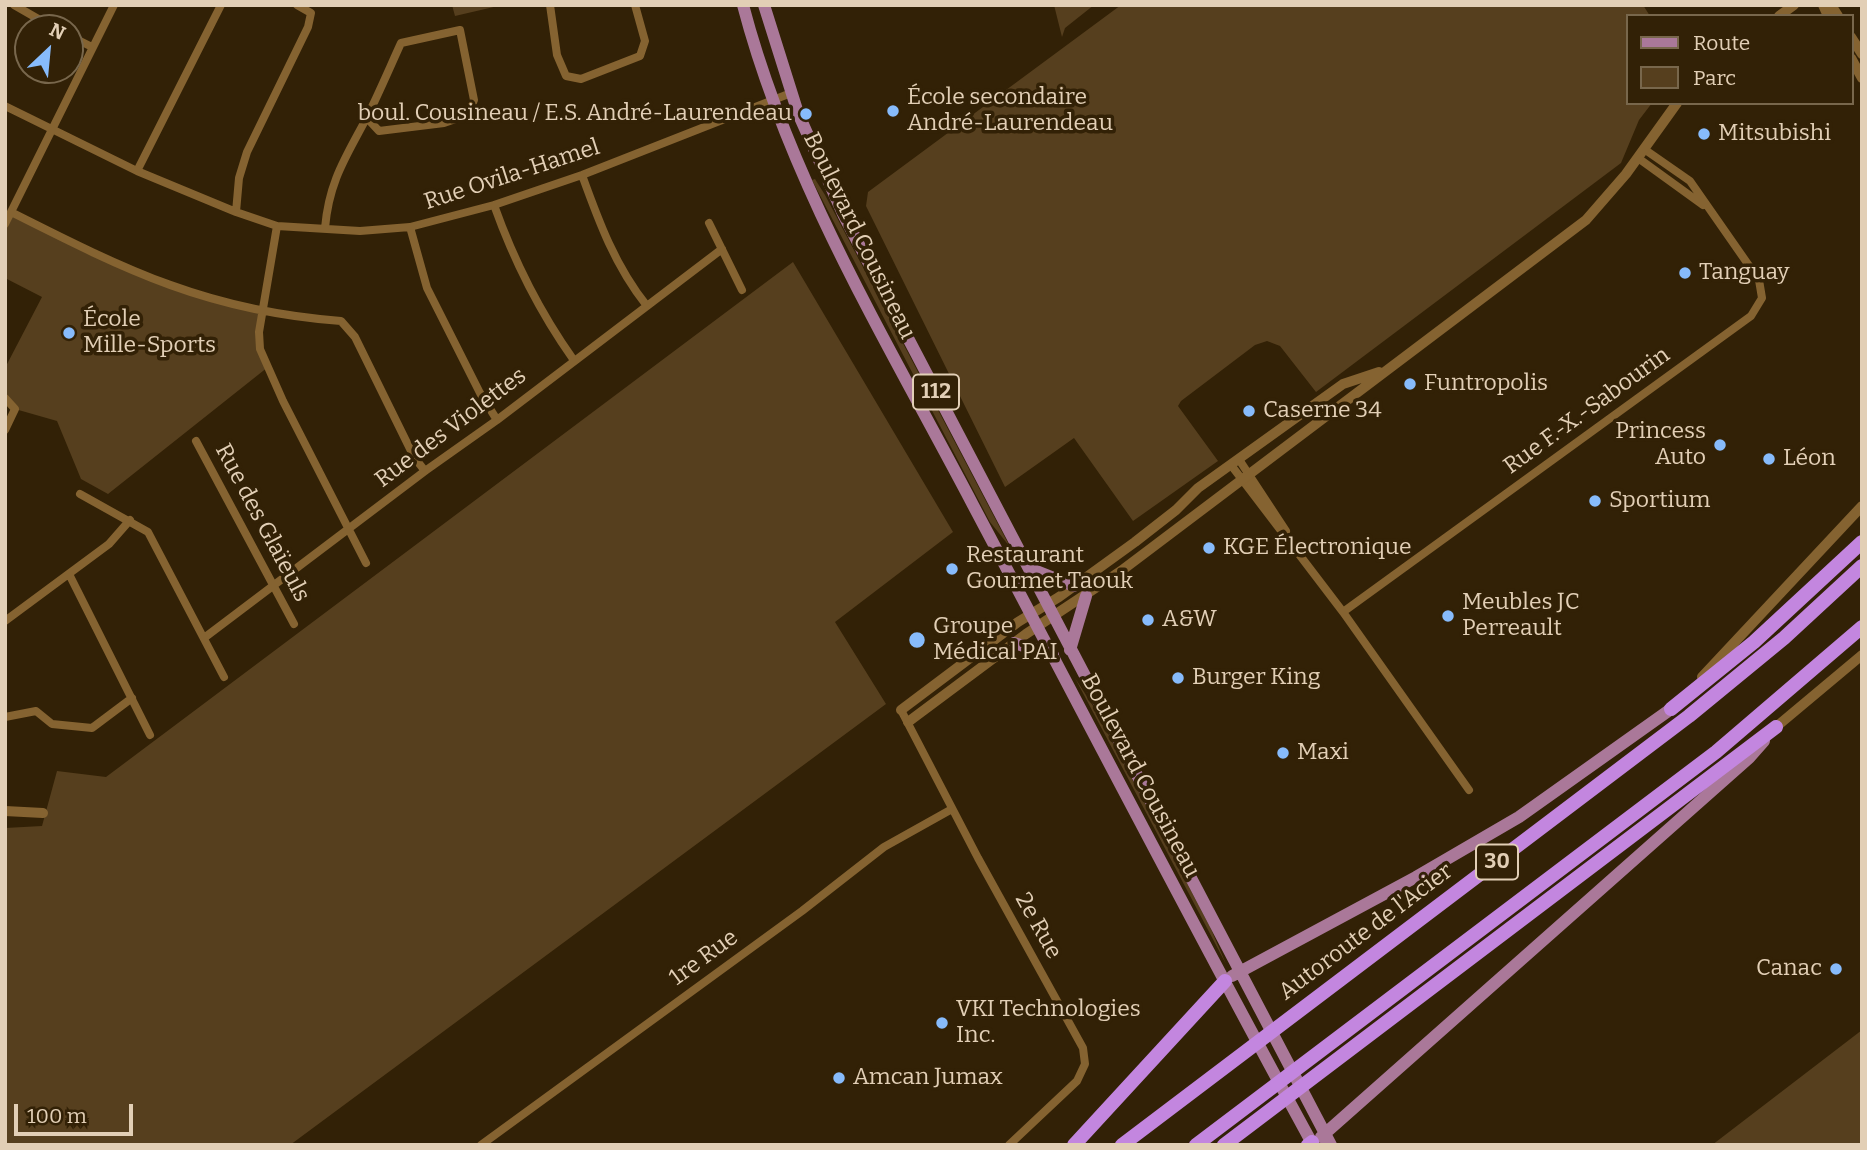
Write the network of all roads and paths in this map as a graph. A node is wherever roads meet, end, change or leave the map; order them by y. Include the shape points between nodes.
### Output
1 (14, 5) edge
2 (114, 5) edge
3 (221, 5) edge
4 (297, 5) edge
5 (550, 5) edge
6 (635, 5) edge
7 (743, 5) edge
8 (764, 5) edge
9 (30, 14) edge
10 (84, 43) edge
11 (92, 47) junction
12 (1853, 62) edge
13 (1862, 78) edge
14 (791, 93) junction
15 (772, 100) junction
16 (1676, 105) edge
17 (5, 106) edge
18 (366, 117) junction
19 (51, 130) junction
20 (1641, 154) junction
21 (136, 171) junction
22 (582, 175) junction
23 (494, 205) junction
24 (11, 212) junction
25 (236, 212) junction
26 (709, 223) dead end
27 (5, 224) edge
28 (277, 226) junction
29 (410, 227) junction
30 (325, 228) junction
31 (722, 249) junction
32 (742, 290) dead end
33 (647, 306) junction
34 (264, 313) junction
35 (573, 359) junction
36 (1385, 371) junction
37 (5, 398) edge
38 (497, 421) junction
39 (5, 430) edge
40 (196, 440) dead end
41 (1235, 463) junction
42 (425, 471) junction
43 (1245, 477) junction
44 (80, 494) dead end
45 (1862, 506) edge
46 (130, 520) junction
47 (350, 527) junction
48 (1862, 542) edge
49 (366, 563) dead end
50 (1862, 566) edge
51 (1029, 568) junction
52 (69, 574) junction
53 (276, 586) junction
54 (1074, 586) junction
55 (1086, 596) junction
56 (1049, 611) junction
57 (1343, 612) junction
58 (1034, 620) junction
59 (5, 621) edge
60 (294, 624) dead end
61 (1862, 627) edge
62 (204, 638) junction
63 (1014, 643) junction
64 (1070, 650) junction
65 (1053, 654) junction
66 (1862, 654) edge
67 (224, 677) dead end
68 (132, 698) junction
69 (1671, 709) junction
70 (901, 710) joint
71 (5, 717) edge
72 (908, 722) junction
73 (1776, 727) junction
74 (150, 735) dead end
75 (1469, 790) dead end
76 (952, 809) junction
77 (5, 811) edge
78 (43, 813) dead end
79 (1239, 971) junction
80 (1225, 981) junction
81 (1328, 1139) edge
82 (1311, 1144) edge
83 (481, 1145) edge
84 (1009, 1145) edge
85 (1074, 1145) edge
86 (1122, 1145) edge
87 (1196, 1145) edge
88 (1224, 1145) edge

1 - 9 street
2 - 11 street
3 - 21 street
4 - 25 street via 311,13 308,27 247,152
5 - 6 street via 557,55 566,76 581,79 640,56 645,41
7 - 15 main road, Boulevard Cousineau / 112
8 - 14 main road, Boulevard Cousineau / 112
10 - 11 street
11 - 19 street
12 - 13 street
14 - 15 street, Rue Ovila-Hamel
14 - 51 main road, Boulevard Cousineau / 112 via 844,216
15 - 22 street, Rue Ovila-Hamel
15 - 58 main road, Boulevard Cousineau / 112 via 828,229
16 - 20 street
17 - 19 street, Rue Ovila-Hamel
18 - 18 street via 401,43 460,30 474,100 467,115 444,123 379,131
18 - 30 street via 327,197
19 - 21 street, Rue Ovila-Hamel
19 - 24 street
20 - 36 street via 1586,220
20 - 57 street, Rue F.-X.-Sabourin via 1686,177 1759,280 1762,294 1756,311
21 - 25 street, Rue Ovila-Hamel
22 - 23 street, Rue Ovila-Hamel
22 - 33 street via 607,244
23 - 29 street, Rue Ovila-Hamel
23 - 35 street via 513,258
24 - 27 street
24 - 34 street via 145,278
25 - 28 street, Rue Ovila-Hamel
26 - 31 street
28 - 30 street, Rue Ovila-Hamel
28 - 34 street
29 - 30 street, Rue Ovila-Hamel
29 - 38 street via 427,288
31 - 32 street
31 - 33 street, Rue des Violettes
33 - 35 street, Rue des Violettes
34 - 42 street via 341,321 355,337
34 - 47 street via 260,349 312,460
35 - 38 street, Rue des Violettes
36 - 41 street via 1343,384
36 - 43 street
37 - 39 street via 15,408
38 - 42 street, Rue des Violettes
40 - 53 street, Rue des Glaïeuls
41 - 43 street
41 - 54 street
42 - 47 street, Rue des Violettes
43 - 55 street
43 - 57 street
44 - 46 street
45 - 69 street
46 - 52 street via 109,544
46 - 62 street via 148,532
47 - 49 street
47 - 53 street, Rue des Violettes
48 - 69 highway
50 - 86 highway, Autoroute de l'Acier / 30 via 1698,709
51 - 54 main road
51 - 56 main road, Boulevard Cousineau / 112
52 - 59 street
52 - 68 street
53 - 60 street, Rue des Glaïeuls
53 - 62 street, Rue des Violettes
54 - 56 street
55 - 56 street
55 - 64 main road
56 - 58 street
56 - 64 main road, Boulevard Cousineau / 112
57 - 75 street
58 - 63 street
58 - 65 main road, Boulevard Cousineau / 112
58 - 70 street
61 - 87 highway, 30 via 1707,758
62 - 67 street
63 - 65 main road
63 - 72 street
64 - 79 main road, Boulevard Cousineau / 112
65 - 80 main road, Boulevard Cousineau / 112
66 - 73 street
68 - 71 street via 92,728 52,724 36,711
68 - 74 street
69 - 79 main road via 1510,822
70 - 72 street, 2e Rue
72 - 76 street, 2e Rue
73 - 81 main road via 1749,758
73 - 88 highway
76 - 83 street, 1re Rue via 886,846
76 - 84 street, 2e Rue via 1083,1048 1085,1064 1077,1081
77 - 78 street
79 - 80 main road
79 - 81 main road, Boulevard Cousineau / 112
80 - 82 main road, Boulevard Cousineau / 112
80 - 85 highway
81 - 82 main road

